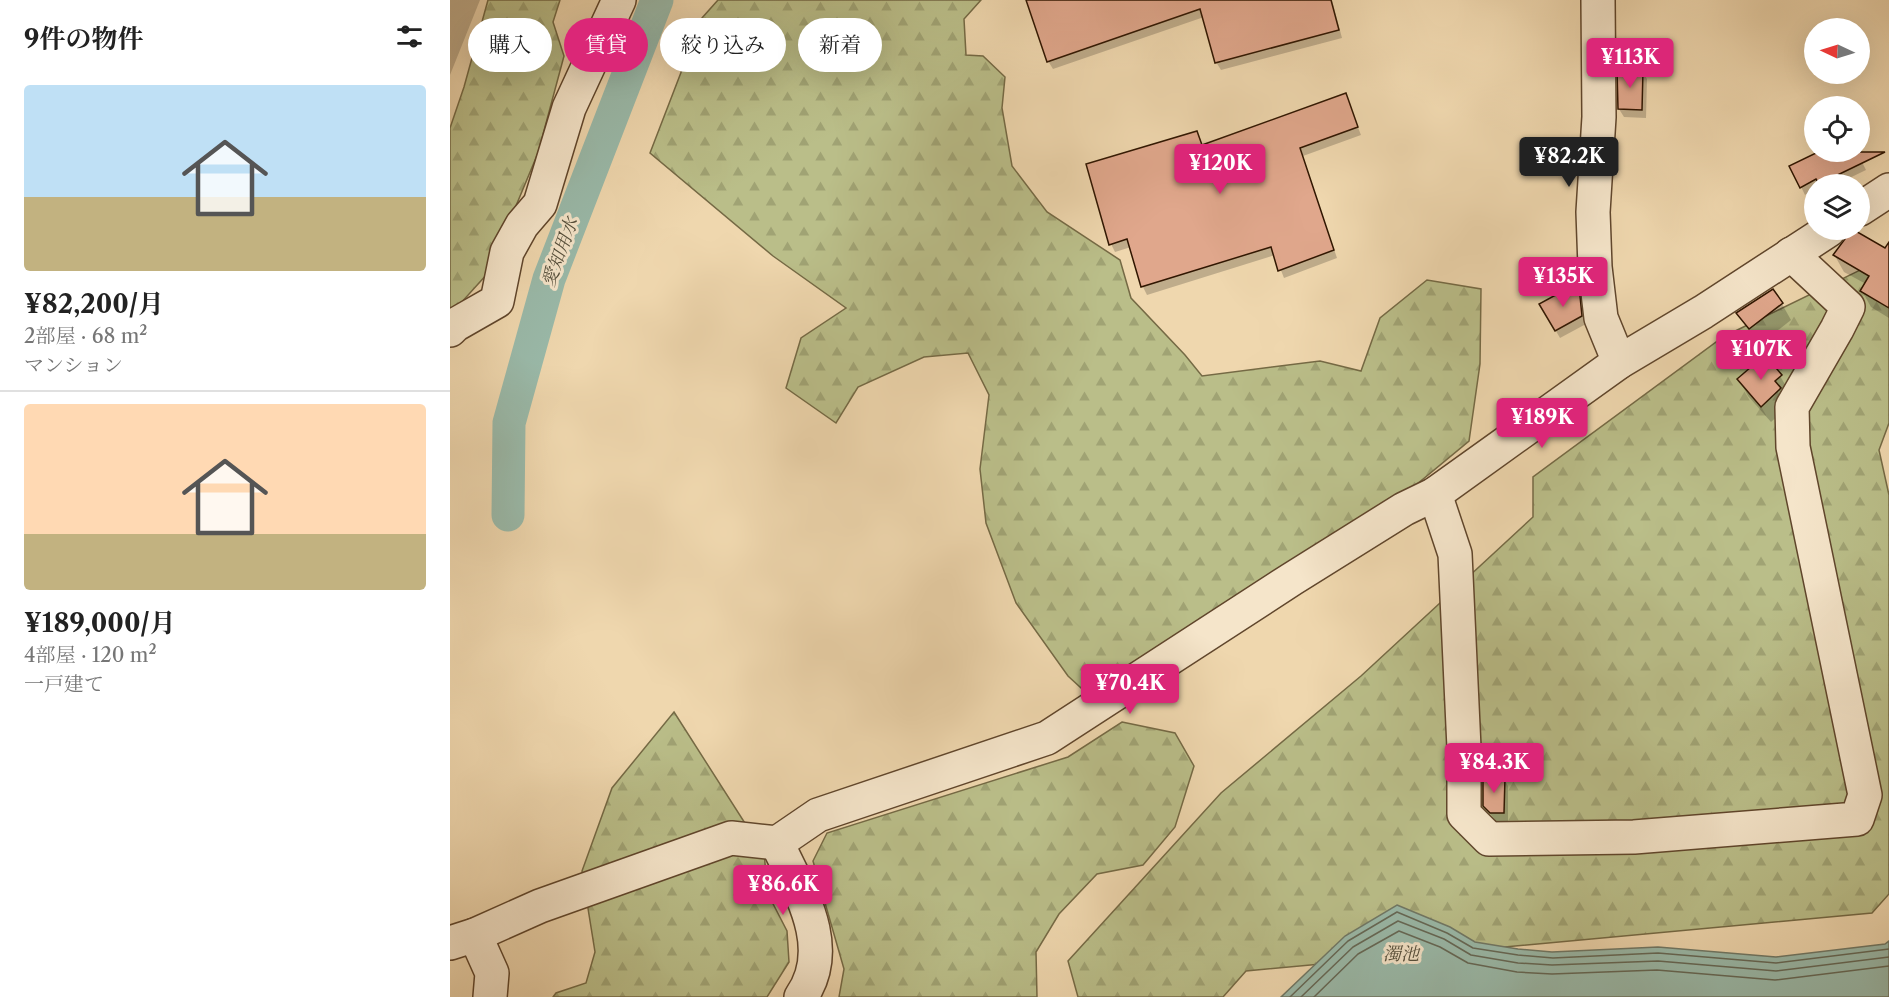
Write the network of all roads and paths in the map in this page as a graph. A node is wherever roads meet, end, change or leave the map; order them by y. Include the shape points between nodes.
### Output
1 (619, 0) edge
2 (1598, 0) edge
3 (1889, 190) edge
4 (1870, 202) edge
5 (1813, 240) edge
6 (1791, 254) junction
7 (450, 330) edge
8 (1619, 362) junction
9 (1435, 494) junction
10 (777, 843) junction
11 (463, 939) edge
12 (490, 997) edge
13 (801, 997) edge

1 - 7 street via 570,108 540,204 507,252 497,300
2 - 8 street via 1595,267 1601,318
3 - 4 street
5 - 6 street
6 - 8 street
6 - 9 street via 1848,307 1792,407 1792,420 1793,447 1865,795 1857,819 1634,837 1490,839 1464,814 1455,554
8 - 9 street
9 - 10 street via 1302,573 1047,738 818,815
10 - 11 street via 731,838 540,906
10 - 13 street via 807,907 815,937 816,962 811,984
11 - 12 street via 492,973

